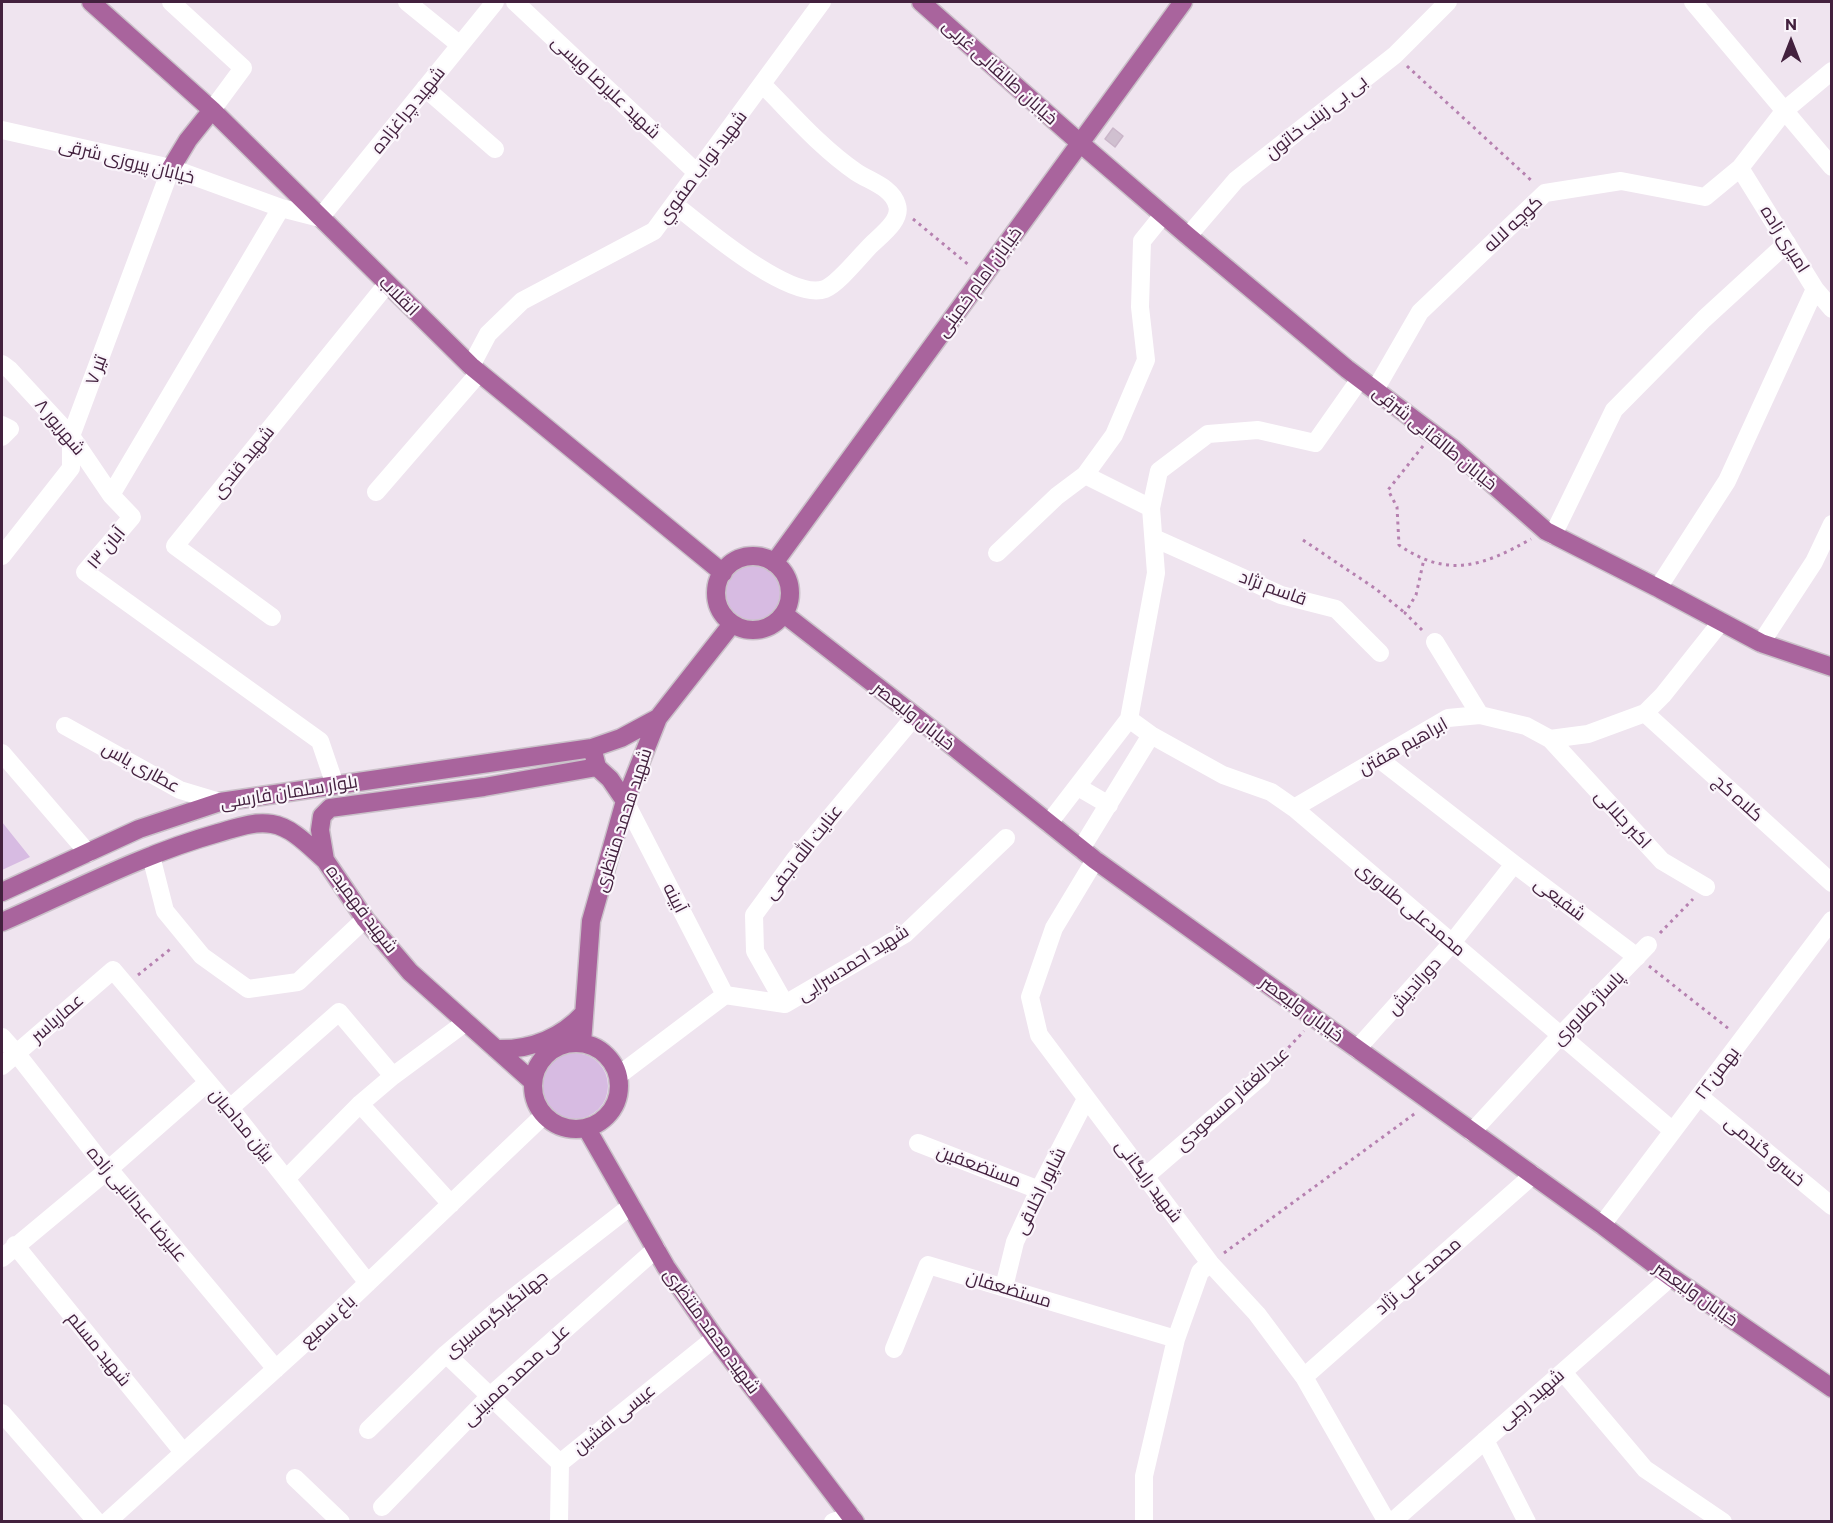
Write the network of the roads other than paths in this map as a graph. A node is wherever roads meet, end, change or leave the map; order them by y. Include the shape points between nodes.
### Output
1 (91, 2) edge
2 (171, 2) edge
3 (407, 2) edge
4 (495, 2) edge
5 (515, 2) edge
6 (822, 2) edge
7 (921, 2) edge
8 (1183, 2) edge
9 (1448, 2) edge
10 (1693, 2) edge
11 (460, 45) junction
12 (1832, 71) edge
13 (763, 85) junction
14 (425, 88) junction
15 (212, 110) junction
16 (1785, 110) junction
17 (2, 130) edge
18 (1080, 143) junction
19 (495, 149) dead end
20 (1832, 167) edge
21 (171, 168) junction
22 (1740, 168) junction
23 (697, 173) junction
24 (674, 204) junction
25 (280, 208) junction
26 (1163, 215) junction
27 (320, 218) junction
28 (1188, 236) junction
29 (1787, 243) junction
30 (387, 284) junction
31 (1815, 289) junction
32 (1832, 309) edge
33 (2, 364) edge
34 (475, 370) junction
35 (1360, 379) junction
36 (1375, 390) junction
37 (71, 436) junction
38 (1085, 475) junction
39 (376, 492) dead end
40 (111, 495) junction
41 (1151, 508) junction
42 (1832, 524) edge
43 (1550, 533) junction
44 (1154, 538) junction
45 (997, 554) dead end
46 (2, 556) edge
47 (774, 563) junction
48 (723, 573) junction
49 (1658, 588) junction
50 (784, 614) junction
51 (272, 617) dead end
52 (1720, 622) junction
53 (732, 624) junction
54 (1435, 642) road end
55 (1761, 643) junction
56 (1380, 653) dead end
57 (1832, 667) edge
58 (1645, 713) junction
59 (1480, 715) junction
60 (915, 716) junction
61 (658, 718) junction
62 (1129, 719) junction
63 (65, 726) dead end
64 (1151, 735) junction
65 (1550, 740) junction
66 (592, 748) junction
67 (2, 753) edge
68 (1379, 759) junction
69 (597, 767) junction
70 (335, 785) junction
71 (1078, 787) junction
72 (625, 801) junction
73 (220, 802) junction
74 (1109, 805) junction
75 (1294, 808) junction
76 (1049, 823) junction
77 (1006, 838) dead end
78 (88, 853) junction
79 (1088, 855) junction
80 (151, 856) junction
81 (325, 860) junction
82 (1514, 864) junction
83 (1832, 883) edge
84 (1706, 886) road end
85 (2, 892) edge
86 (365, 919) junction
87 (1832, 920) edge
88 (2, 922) edge
89 (1452, 943) junction
90 (1643, 951) joint
91 (113, 970) joint
92 (725, 996) junction
93 (785, 1004) junction
94 (584, 1013) junction
95 (466, 1022) junction
96 (1560, 1035) junction
97 (2, 1037) edge
98 (582, 1043) junction
99 (496, 1049) junction
100 (1357, 1049) junction
101 (17, 1054) junction
102 (2, 1066) edge
103 (619, 1075) junction
104 (393, 1076) junction
105 (1262, 1076) road end
106 (532, 1081) junction
107 (207, 1083) junction
108 (1699, 1096) junction
109 (1086, 1099) junction
110 (360, 1104) junction
111 (230, 1108) junction
112 (544, 1115) junction
113 (587, 1129) junction
114 (1673, 1131) junction
115 (1472, 1132) junction
116 (918, 1143) dead end
117 (109, 1169) junction
118 (1533, 1175) junction
119 (1146, 1176) junction
120 (286, 1179) junction
121 (1039, 1190) junction
122 (451, 1204) junction
123 (631, 1206) junction
124 (1832, 1206) edge
125 (1602, 1225) junction
126 (15, 1245) junction
127 (656, 1249) junction
128 (2, 1258) edge
129 (1210, 1263) junction
130 (1671, 1277) junction
131 (368, 1283) junction
132 (1004, 1287) junction
133 (715, 1338) junction
134 (1176, 1340) junction
135 (894, 1349) dead end
136 (446, 1354) junction
137 (276, 1369) junction
138 (1563, 1372) junction
139 (1304, 1377) junction
140 (1832, 1388) edge
141 (490, 1396) junction
142 (2, 1413) edge
143 (368, 1430) dead end
144 (1485, 1440) junction
145 (183, 1452) junction
146 (560, 1463) junction
147 (295, 1478) dead end
148 (382, 1507) dead end
149 (562, 1519) edge
150 (853, 1519) edge
151 (97, 1521) edge
152 (107, 1521) edge
153 (341, 1521) edge
154 (833, 1521) edge
155 (1144, 1521) edge
156 (1389, 1521) edge
157 (1527, 1521) edge
158 (1723, 1521) edge

1 - 15 main road, انقلاب
2 - 15 street via 243,68
3 - 11 street
4 - 11 street, شهید چراغزاده
5 - 23 street, شهید علیرضا ویسی
6 - 13 street, شهید نواب صفوي
7 - 18 main road, خیابان طالقانی غربی
8 - 18 main road, خیابان امام خمینی
9 - 28 street, بی بی زینب خاتون via 1395,55 1236,180
10 - 16 street
11 - 14 street, شهید چراغزاده
12 - 16 street, کوچه لاله
13 - 23 street, شهید نواب صفوي
13 - 24 street via 833,155 889,192 898,206 896,218 845,273 827,288 811,291 774,277
14 - 19 street
14 - 27 street, شهید چراغزاده
15 - 21 main road
15 - 27 main road, انقلاب
16 - 20 street
16 - 22 street, کوچه لاله
17 - 21 street, خیابان پیروزی شرقی
18 - 26 main road, خیابان طالقانی شرقی
18 - 47 main road, خیابان امام خمینی
21 - 25 street, خیابان پیروزی شرقی
21 - 37 street, ۷ تیر
22 - 29 street, امیری زاده
22 - 36 street, کوچه لاله via 1705,197 1621,181 1545,193 1420,312
23 - 24 street, شهید نواب صفوي
24 - 34 street, شهید نواب صفوي via 654,231 522,301 488,334
25 - 27 street, خیابان پیروزی شرقی
25 - 40 street
26 - 28 main road, خیابان طالقانی شرقی
26 - 38 street via 1142,241 1140,307 1146,360 1114,435
27 - 30 main road, انقلاب
28 - 35 main road, خیابان طالقانی شرقی
29 - 31 street, امیری زاده
29 - 43 street via 1614,410
30 - 34 main road, انقلاب
30 - 51 street, شهید قندی via 175,546
31 - 32 street, امیری زاده
31 - 49 street via 1727,481
33 - 37 street, ۸ شهریور
34 - 39 street, شهید نواب صفوي
34 - 48 main road, انقلاب
35 - 36 main road, خیابان طالقانی شرقی
35 - 41 street via 1315,443 1258,430 1208,434 1159,471
36 - 43 main road, خیابان طالقانی شرقی via 1434,434
37 - 40 street, ۸ شهریور
37 - 46 street, ۷ تیر via 71,468
38 - 41 street
38 - 45 street via 1050,502
40 - 70 street, ۱۳ آبان via 132,517 85,572 320,741
41 - 44 street
42 - 55 street via 1814,562
43 - 49 main road, خیابان طالقانی شرقی
44 - 56 street, قاسم نژاد via 1281,595 1335,609
44 - 62 street via 1156,573
47 - 48 main road via 761,557 747,557 733,562
47 - 50 main road via 790,587 790,601
48 - 53 main road via 717,586 717,600
49 - 52 main road, خیابان طالقانی شرقی
50 - 53 main road via 760,630
50 - 60 main road, خیابان ولیعصر
52 - 55 main road, خیابان طالقانی شرقی
52 - 58 street
53 - 61 main road, شهید محمد منتظری
54 - 59 street
55 - 57 main road, خیابان طالقانی شرقی
58 - 65 street via 1588,734
58 - 83 street, کلاه کج
59 - 65 street, ابراهیم هفتن via 1526,726
59 - 68 street, ابراهیم هفتن via 1448,718
60 - 76 main road, خیابان ولیعصر
60 - 93 street, عنایت الله نجفی via 795,859 754,915 755,951
61 - 66 main road, بلوار سلمان فارسی
61 - 72 main road, شهید محمد منتظری
62 - 64 street, محمدعلی طلاوری
62 - 71 street
63 - 73 street, عطاری یاس via 180,790
64 - 74 street, شهید رایگانی
64 - 75 street, محمدعلی طلاوری via 1223,775 1271,792
65 - 84 street, اکبر جلالی via 1662,861
66 - 69 main road
66 - 70 main road, بلوار سلمان فارسی
67 - 78 street
68 - 75 street, ابراهیم هفتن
68 - 82 street, شفیعی
69 - 72 main road
69 - 81 main road, شهید فهمیده via 330,808 322,816 320,830
70 - 73 main road, بلوار سلمان فارسی
71 - 74 street
71 - 76 street
72 - 92 street, آبینه
72 - 94 main road, شهید محمد منتظری via 591,921
73 - 78 main road, بلوار سلمان فارسی via 139,829
74 - 79 street, شهید رایگانی
75 - 89 street, محمدعلی طلاوری
76 - 79 main road, خیابان ولیعصر
77 - 93 street, شهید احمدسرایی via 905,934
78 - 85 main road, بلوار سلمان فارسی
79 - 100 main road, خیابان ولیعصر
79 - 109 street, شهید رایگانی via 1054,928 1030,997 1039,1035
80 - 81 main road, بلوار سلمان فارسی via 252,823 274,824 288,830
80 - 86 street via 165,911 202,956 249,990 298,982
80 - 88 main road, بلوار سلمان فارسی
81 - 86 main road, شهید فهمیده
82 - 89 street, دوراندیش
82 - 90 street, شفیعی
86 - 95 main road, شهید فهمیده via 410,972
87 - 108 street, ۲۲بهمن
89 - 96 street, محمدعلی طلاوری
89 - 100 street, دوراندیش
90 - 96 street, پاساژ طلاوری
91 - 101 street, عماریاسر
91 - 107 street, بیژن مداحیان
92 - 93 street, شهید احمدسرایی
92 - 103 street
94 - 98 main road, شهید محمد منتظری
94 - 99 main road via 546,1041
95 - 99 main road, شهید فهمیده
95 - 104 street
96 - 114 street, محمدعلی طلاوری
96 - 115 street, پاساژ طلاوری
97 - 101 street, علیرضا عبدالنبی زاده
98 - 103 main road via 598,1048 611,1059
98 - 106 main road via 564,1044 549,1052 538,1064
99 - 106 main road, شهید فهمیده
100 - 115 main road, خیابان ولیعصر
101 - 102 street, عماریاسر
101 - 117 street, علیرضا عبدالنبی زاده
103 - 113 main road via 620,1092 614,1108 603,1121
104 - 110 street
104 - 111 street via 339,1012
105 - 119 street, عبدالغفار مسعودی
106 - 112 main road via 533,1098
107 - 111 street, بیژن مداحیان
107 - 117 street
108 - 114 street, ۲۲بهمن
108 - 124 street, خسرو گندمی
109 - 119 street, شهید رایگانی
109 - 121 street, شاپور اخلاقی
110 - 120 street
110 - 122 street
111 - 120 street, بیژن مداحیان
112 - 113 main road via 570,1130
112 - 122 street, باغ سمیع
113 - 123 main road, شهید محمد منتظری
114 - 125 street, ۲۲بهمن
115 - 118 main road, خیابان ولیعصر
116 - 121 street, مستضعفین
117 - 126 street
117 - 137 street, علیرضا عبدالنبی زاده
118 - 125 main road, خیابان ولیعصر
118 - 139 street, محمد علی نژاد
119 - 129 street, شهید رایگانی
120 - 131 street, بیژن مداحیان
121 - 132 street, شاپور اخلاقی via 1015,1242
122 - 131 street, باغ سمیع
123 - 127 main road, شهید محمد منتظری
123 - 136 street, جهانگیرگرمسیری
125 - 130 main road, خیابان ولیعصر
126 - 128 street
126 - 145 street, شهید مسلم
127 - 133 main road, شهید محمد منتظری
127 - 141 street, علی محمد ممبینی
129 - 134 street via 1200,1272
129 - 139 street, شهید رایگانی via 1257,1314
130 - 138 street, شهید رجبی
130 - 140 main road, خیابان ولیعصر
131 - 137 street, باغ سمیع
132 - 134 street, مستضعفان
132 - 135 street, مستضعفان via 928,1265
133 - 146 street, عیسی افشین
133 - 150 main road, شهید محمد منتظری
134 - 155 street via 1144,1476
136 - 141 street
136 - 143 street, جهانگیرگرمسیری
137 - 145 street, باغ سمیع
138 - 144 street, شهید رجبی
138 - 158 street via 1646,1469
139 - 156 street, شهید رایگانی
141 - 146 street
141 - 148 street, علی محمد ممبینی
142 - 151 street
144 - 156 street, شهید رجبی
144 - 157 street
145 - 152 street, باغ سمیع
146 - 149 street, عیسی افشین
147 - 153 street
150 - 154 street

